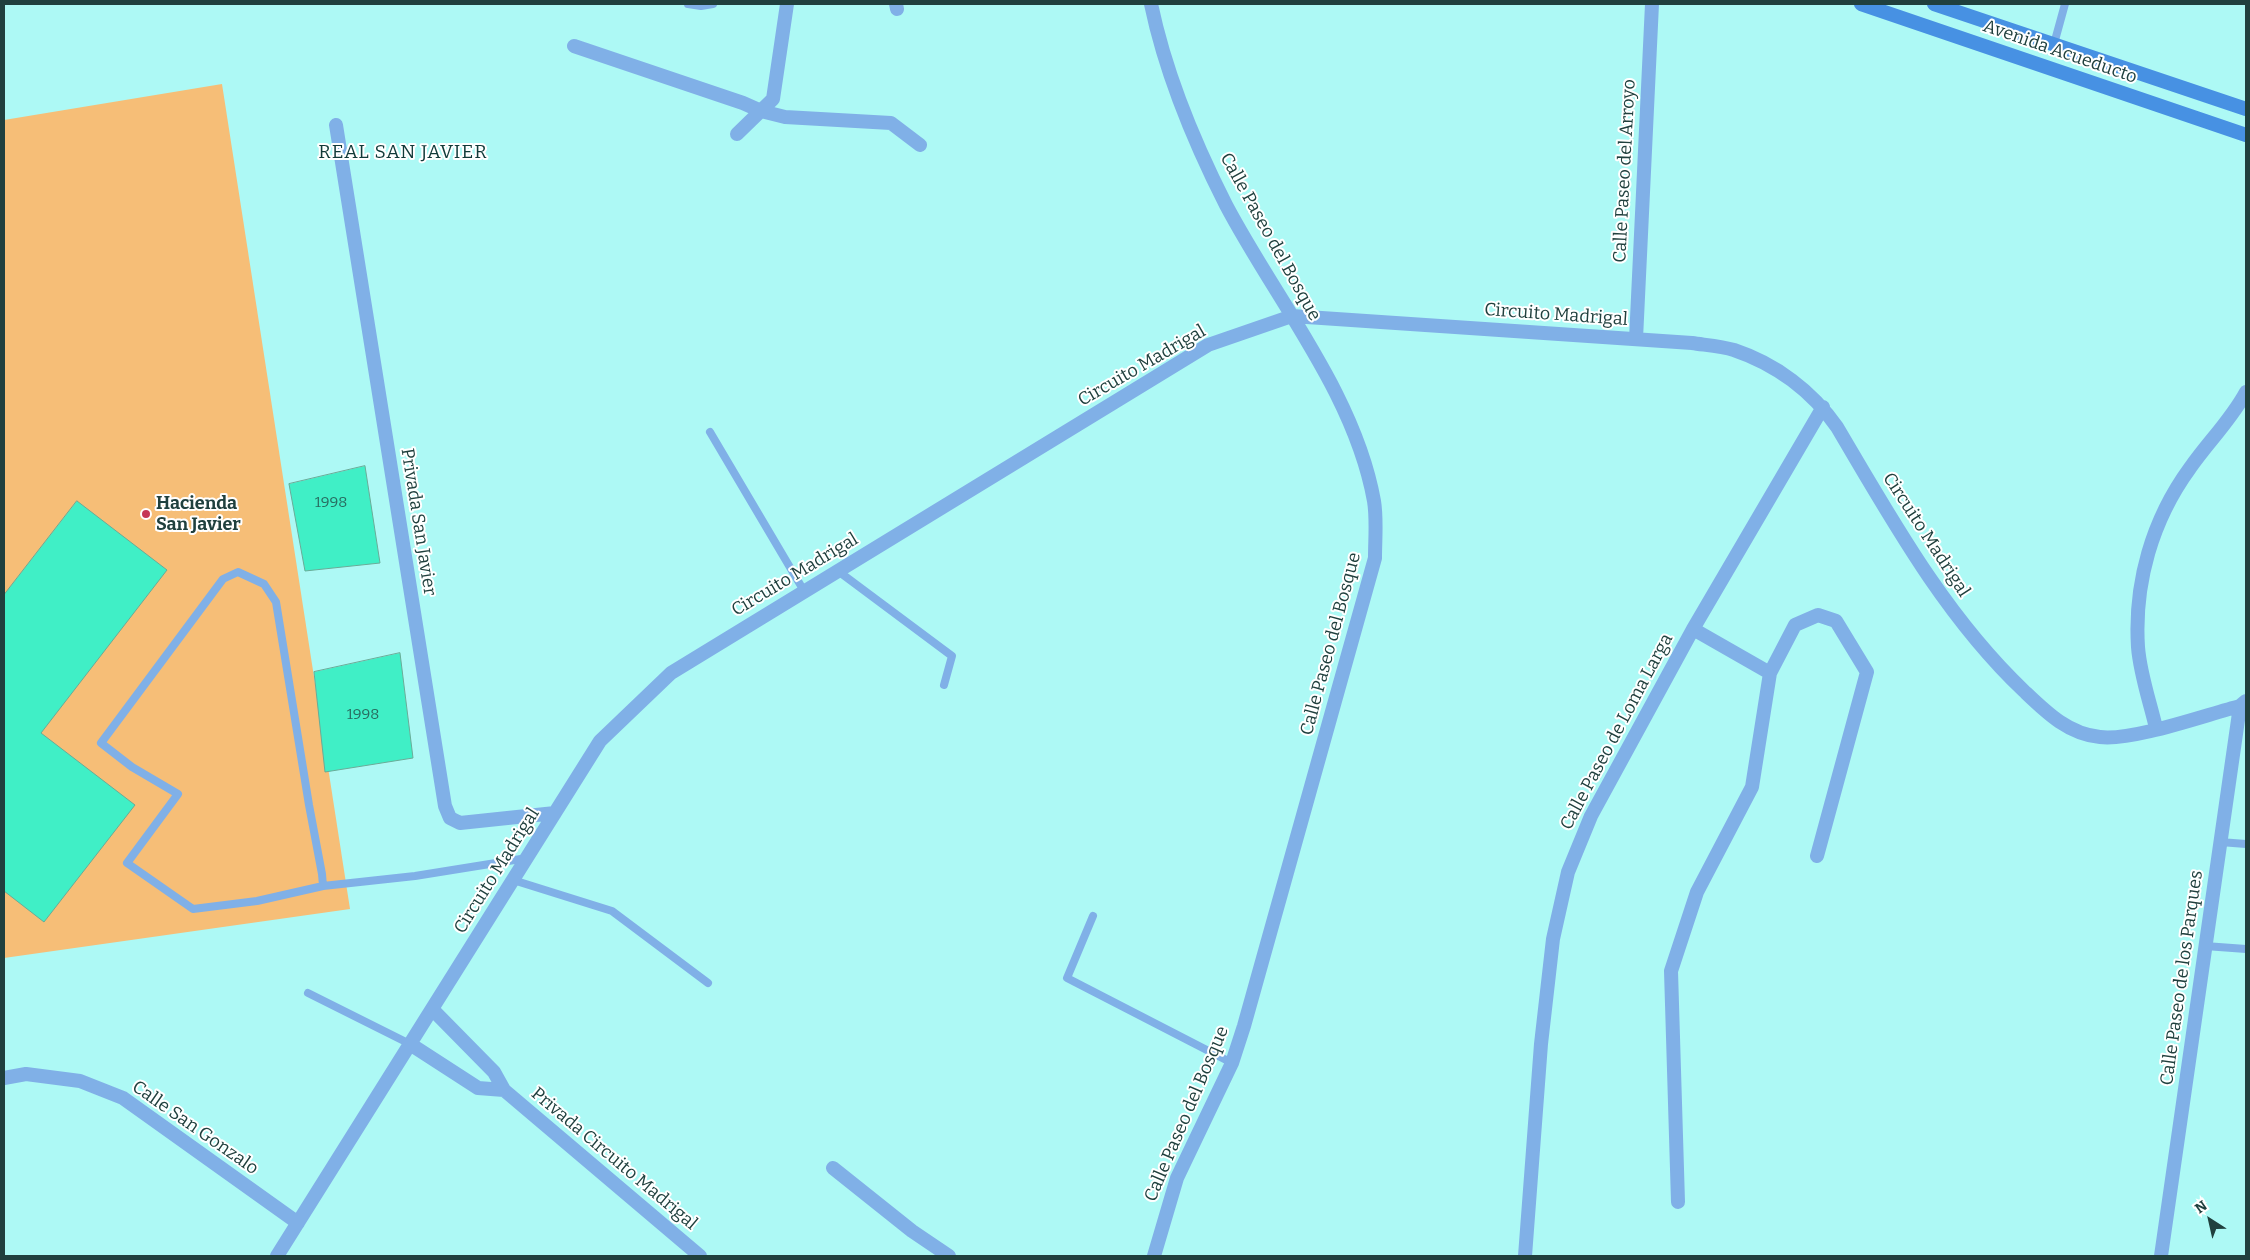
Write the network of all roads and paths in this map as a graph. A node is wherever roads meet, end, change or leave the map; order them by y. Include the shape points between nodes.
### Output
1 (688, 4) edge
2 (713, 4) edge
3 (787, 4) edge
4 (1150, 4) edge
5 (1652, 4) edge
6 (1861, 4) edge
7 (1934, 4) edge
8 (2065, 4) edge
9 (2054, 44) junction
10 (574, 46) dead end
11 (2246, 109) edge
12 (761, 111) junction
13 (336, 125) dead end
14 (737, 134) dead end
15 (2246, 135) edge
16 (920, 145) dead end
17 (1292, 316) junction
18 (1636, 339) junction
19 (2246, 392) edge
20 (1823, 407) junction
21 (710, 432) dead end
22 (838, 571) junction
23 (804, 592) junction
24 (1693, 629) junction
25 (1770, 673) junction
26 (944, 685) dead end
27 (2243, 703) edge
28 (2156, 728) junction
29 (555, 813) junction
30 (2220, 842) junction
31 (2246, 844) edge
32 (1816, 856) dead end
33 (526, 858) junction
34 (513, 880) junction
35 (322, 886) junction
36 (1093, 916) dead end
37 (2205, 946) junction
38 (2246, 949) edge
39 (708, 983) dead end
40 (308, 993) dead end
41 (432, 1009) junction
42 (410, 1044) junction
43 (1232, 1063) junction
44 (4, 1078) edge
45 (504, 1090) junction
46 (833, 1168) dead end
47 (1678, 1202) dead end
48 (298, 1223) junction
49 (277, 1256) edge
50 (700, 1256) edge
51 (949, 1256) edge
52 (1154, 1256) edge
53 (1525, 1256) edge
54 (2161, 1256) edge

1 - 2 lane
3 - 12 street via 772,99
4 - 17 street, Calle Paseo del Bosque via 1198,144 1227,206
5 - 18 street, Calle Paseo del Arroyo
6 - 15 main road, Avenida Acueducto
7 - 9 main road, Avenida Acueducto
8 - 9 lane
9 - 11 main road, Avenida Acueducto
10 - 12 street
12 - 14 street
12 - 16 street via 785,117 891,123
13 - 29 street, Privada San Javier via 445,806 450,818 460,824
17 - 18 street, Circuito Madrigal
17 - 22 street, Circuito Madrigal via 1208,346
17 - 43 street, Calle Paseo del Bosque via 1351,422 1366,464 1374,503 1376,558
18 - 20 street, Circuito Madrigal via 1733,349 1771,366
19 - 28 street via 2171,496 2144,563 2138,604 2138,648
20 - 24 street, Calle Paseo de Loma Larga
20 - 28 street, Circuito Madrigal via 1919,564 1956,615 2016,685 2057,721 2076,732 2101,737
21 - 23 lane
22 - 23 street, Circuito Madrigal
22 - 26 lane via 952,656
23 - 29 street, Circuito Madrigal via 671,672 600,741
24 - 25 street
24 - 53 street, Calle Paseo de Loma Larga via 1591,816 1568,872 1553,939 1541,1044
25 - 32 street via 1795,625 1818,615 1836,621 1867,672
25 - 47 street via 1752,787 1697,892 1671,970
27 - 28 street, Circuito Madrigal
27 - 30 street, Calle Paseo de los Parques
29 - 33 street, Circuito Madrigal
30 - 31 lane
30 - 37 street, Calle Paseo de los Parques
33 - 34 street, Circuito Madrigal
33 - 35 lane via 415,876
34 - 39 lane via 612,911
34 - 41 street, Circuito Madrigal
35 - 35 lane via 276,602 264,584 238,572 222,579 101,743 132,767 178,794 127,863 193,909 258,901
36 - 43 lane via 1067,978
37 - 38 lane
37 - 54 street, Calle Paseo de los Parques
40 - 42 lane
41 - 42 street, Circuito Madrigal
41 - 45 street, Privada Circuito Madrigal via 494,1072
42 - 45 street, Privada Circuito Madrigal via 478,1088
42 - 48 street, Circuito Madrigal
43 - 52 street, Calle Paseo del Bosque via 1177,1178
44 - 48 street, Calle San Gonzalo via 26,1074 80,1081 123,1098
45 - 50 street, Privada Circuito Madrigal
46 - 51 street
48 - 49 street, Circuito Madrigal

